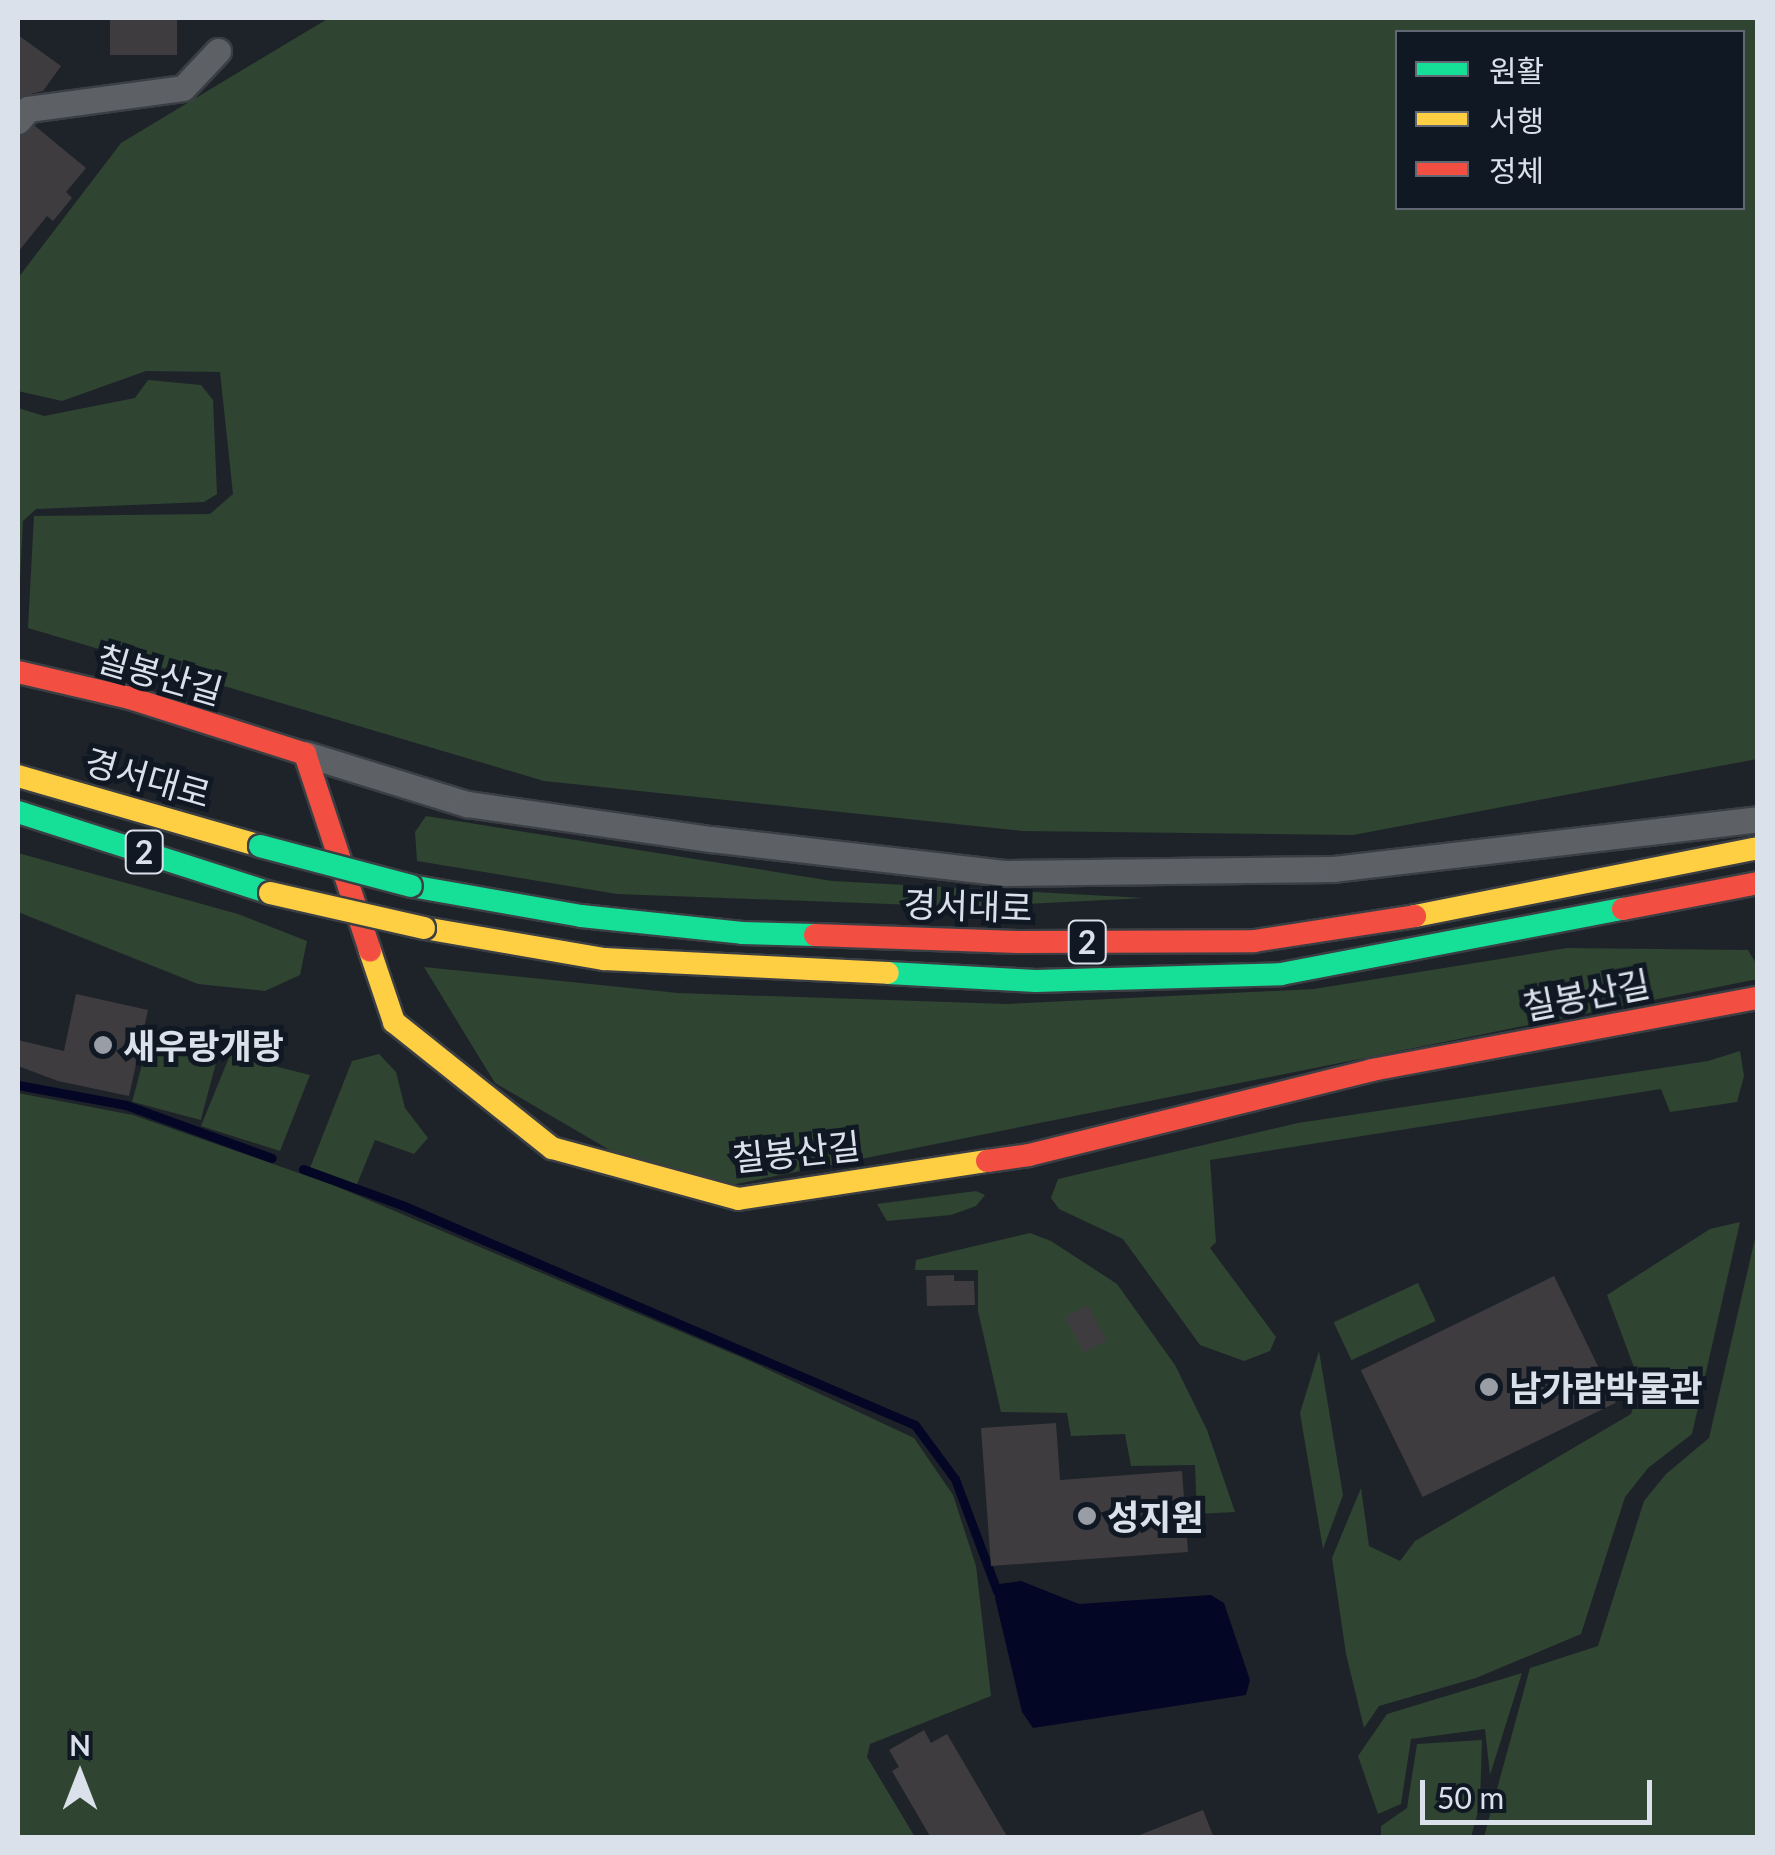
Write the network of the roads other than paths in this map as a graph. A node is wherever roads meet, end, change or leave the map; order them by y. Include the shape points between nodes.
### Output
1 (218, 51) dead end
2 (18, 121) edge
3 (18, 672) edge
4 (305, 754) junction
5 (18, 776) edge
6 (18, 812) edge
7 (1758, 818) edge
8 (1758, 848) edge
9 (1758, 883) edge
10 (1758, 998) edge

1 - 2 street via 183,88 28,109
3 - 4 main road, 칠봉산길 via 130,698
4 - 7 street via 467,804 711,840 1006,872 1334,869
4 - 10 main road, 칠봉산길 via 394,1022 552,1148 738,1199 1029,1155 1372,1070
5 - 8 main road, 경서대로 / 2, bridge via 411,886 581,916 742,933 1254,941 1390,921
6 - 9 main road, 경서대로 / 2, bridge via 270,893 604,959 1036,981 1281,974

